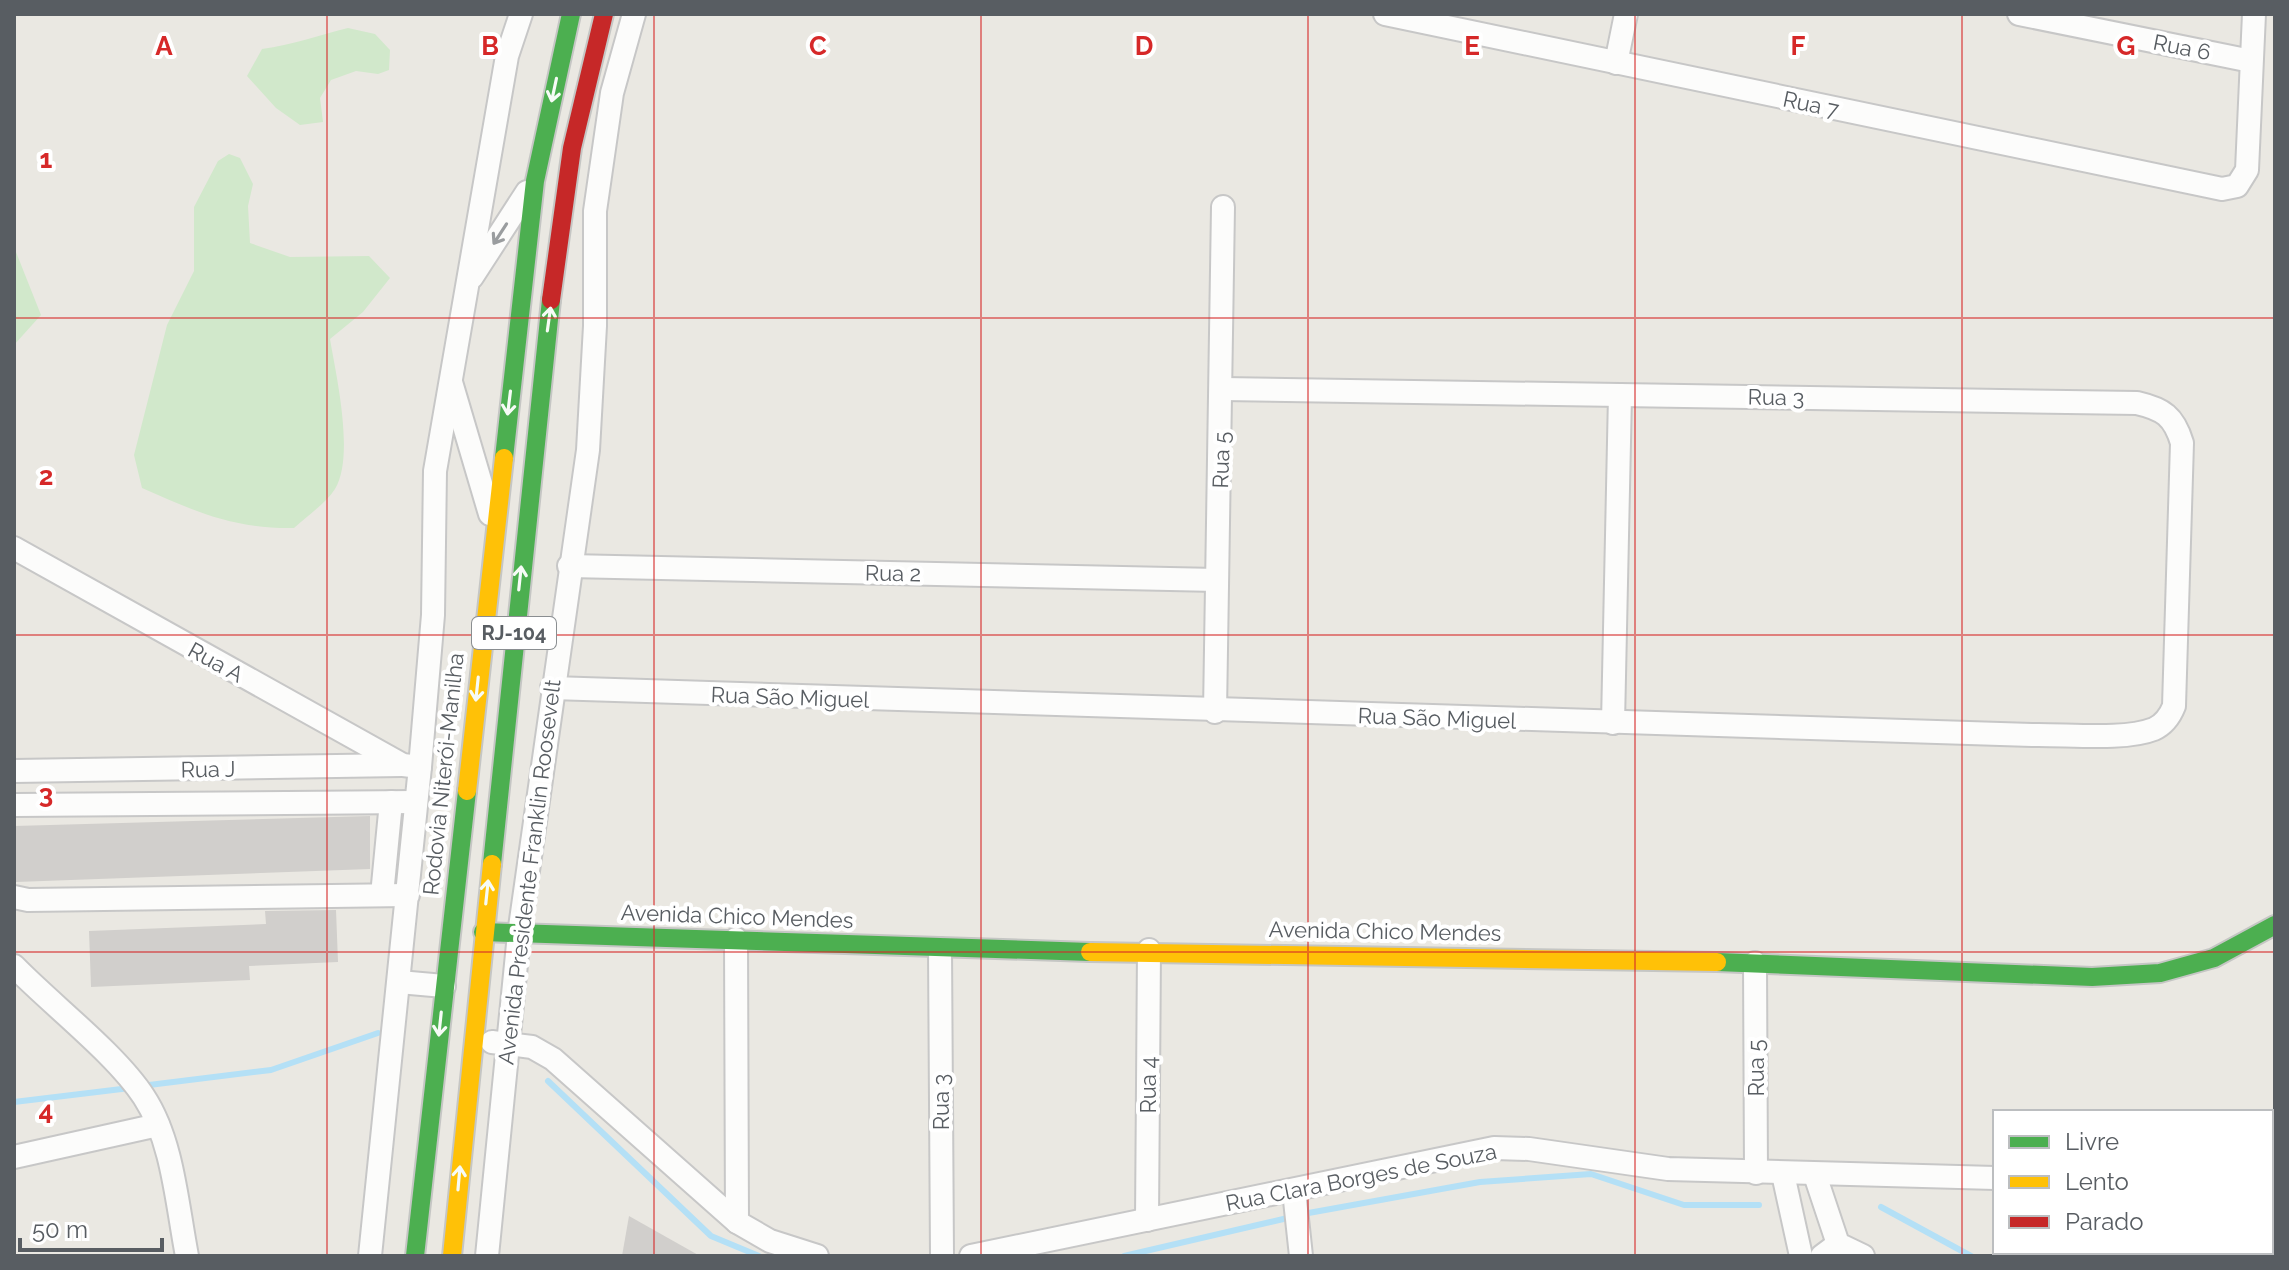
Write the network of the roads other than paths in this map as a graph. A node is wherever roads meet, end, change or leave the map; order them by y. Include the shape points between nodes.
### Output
1 (521, 14) edge
2 (571, 14) edge
3 (604, 14) edge
4 (634, 14) edge
5 (1385, 14) edge
6 (1626, 14) edge
7 (2019, 14) edge
8 (2254, 14) edge
9 (2251, 61) junction
10 (1616, 63) junction
11 (535, 181) junction
12 (564, 204) junction
13 (1223, 207) dead end
14 (595, 211) junction
15 (465, 287) junction
16 (450, 377) junction
17 (1223, 389) junction
18 (1620, 395) junction
19 (495, 530) junction
20 (14, 548) edge
21 (569, 566) junction
22 (2176, 569) joint
23 (1217, 580) junction
24 (552, 688) junction
25 (1215, 712) junction
26 (1613, 723) junction
27 (412, 766) junction
28 (14, 771) edge
29 (391, 802) junction
30 (416, 802) junction
31 (14, 805) edge
32 (382, 895) junction
33 (408, 895) junction
34 (14, 897) edge
35 (2275, 925) edge
36 (483, 932) junction
37 (519, 934) junction
38 (736, 939) junction
39 (940, 949) junction
40 (1149, 950) junction
41 (1755, 963) junction
42 (14, 966) edge
43 (399, 982) junction
44 (444, 986) junction
45 (475, 1039) junction
46 (506, 1044) junction
47 (155, 1118) junction
48 (14, 1157) edge
49 (1756, 1173) junction
50 (1783, 1174) junction
51 (1815, 1175) junction
52 (1993, 1178) edge
53 (1295, 1198) junction
54 (1147, 1220) junction
55 (737, 1222) junction
56 (1830, 1250) edge
57 (187, 1256) edge
58 (370, 1256) edge
59 (415, 1256) edge
60 (452, 1256) edge
61 (487, 1256) edge
62 (817, 1256) edge
63 (942, 1256) edge
64 (971, 1256) edge
65 (1301, 1256) edge
66 (1801, 1256) edge
67 (1863, 1256) edge

1 - 15 street via 507,56
2 -> 11 main road, Rodovia Niterói-Manilha / RJ-104
3 - 12 main road, RJ-104
4 - 14 street, Avenida Presidente Franklin Roosevelt via 612,93
5 - 10 street, Rua 7
6 - 10 street
7 - 9 street, Rua 6
8 - 9 street
9 - 10 street, Rua 7 via 2247,170 2237,186 2222,189
11 -> 15 street
11 -> 19 main road, Rodovia Niterói-Manilha / RJ-104
12 - 14 street
36 -> 12 main road, RJ-104
13 - 17 street, Rua 5
14 - 21 street, Avenida Presidente Franklin Roosevelt via 588,450
15 - 16 street
16 - 19 street
16 - 27 street via 435,471 433,615
17 - 18 street, Rua 3
17 - 23 street, Rua 5
18 - 22 street, Rua 3 via 2137,403 2162,409 2176,424 2182,443
18 - 26 street
19 -> 44 main road, Rodovia Niterói-Manilha / RJ-104
20 - 27 street, Rua A
21 - 23 street, Rua 2
21 - 24 street, Avenida Presidente Franklin Roosevelt
22 - 26 street, Rua São Miguel via 2174,706 2169,718 2139,733 2032,735
23 - 25 street, Rua 5
24 - 25 street, Rua São Miguel
24 - 37 street, Avenida Presidente Franklin Roosevelt
25 - 26 street, Rua São Miguel
27 - 28 street, Rua J
27 - 30 street
29 - 30 street
29 - 31 street
29 - 32 street
30 - 33 street
32 - 33 street
32 - 34 street
33 - 43 street
35 - 41 main road, Avenida Chico Mendes via 2214,958 2160,973 2092,977
36 - 37 main road, Avenida Chico Mendes
36 - 45 main road, RJ-104
37 - 38 main road, Avenida Chico Mendes
37 - 46 street, Avenida Presidente Franklin Roosevelt
38 - 39 main road, Avenida Chico Mendes
38 - 55 street
39 - 40 main road, Avenida Chico Mendes
39 - 63 street, Rua 3
40 - 41 main road, Avenida Chico Mendes
40 - 54 street, Rua 4
41 - 49 street, Rua 5
42 - 47 street via 133,1083
43 - 44 street
43 - 58 street
44 -> 59 main road, Rodovia Niterói-Manilha / RJ-104
45 - 46 street
60 -> 45 main road, RJ-104
46 - 55 street via 532,1047 553,1059
46 - 61 street, Avenida Presidente Franklin Roosevelt
47 - 48 street
47 - 57 street
49 - 50 street, Rua Clara Borges de Souza
49 - 53 street, Rua Clara Borges de Souza via 1668,1169 1494,1148
50 - 51 street, Rua Clara Borges de Souza
50 - 66 street
51 - 52 street, Rua Clara Borges de Souza
51 - 56 street
53 - 54 street, Rua Clara Borges de Souza
53 - 65 street
54 - 64 street, Rua Clara Borges de Souza
55 - 62 street via 770,1241
56 - 67 street

